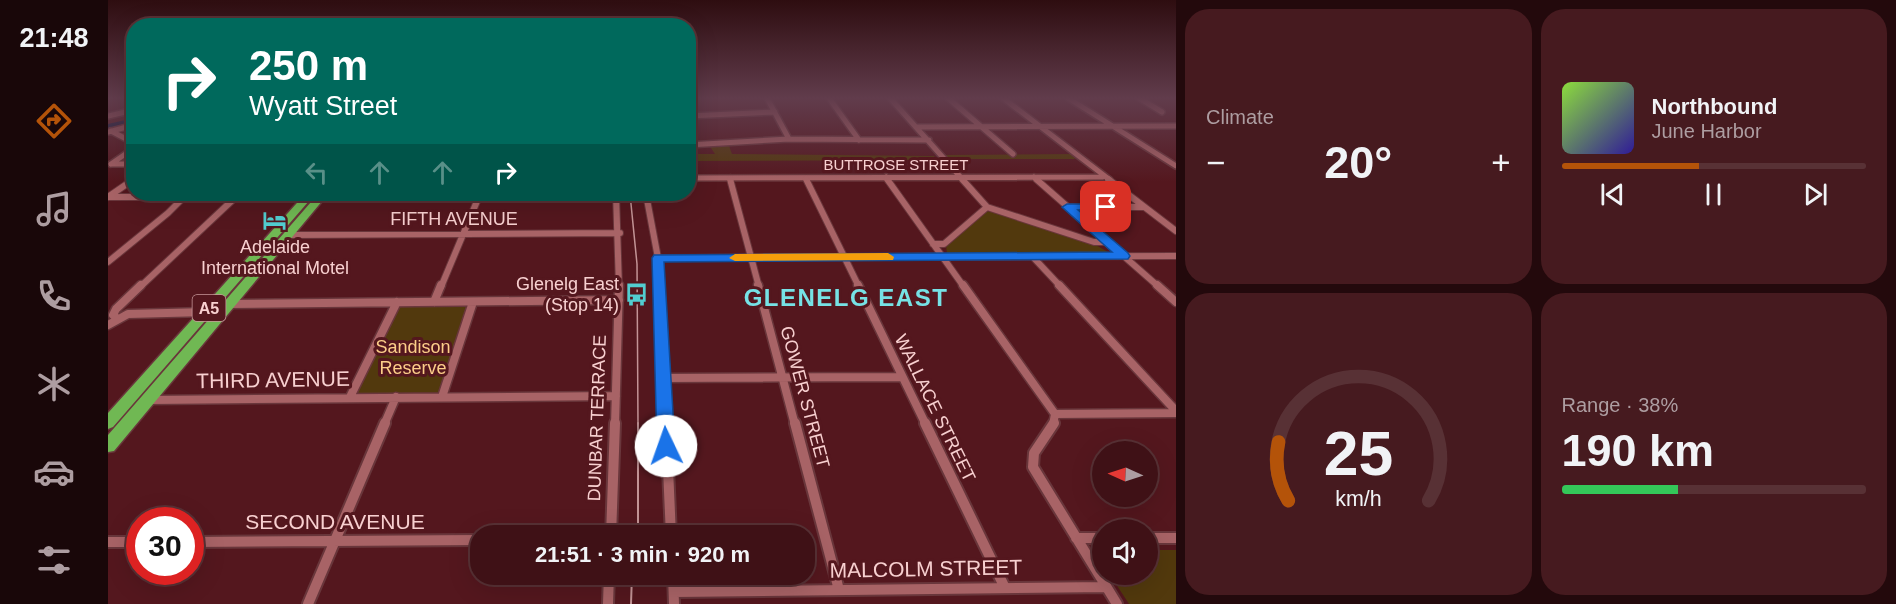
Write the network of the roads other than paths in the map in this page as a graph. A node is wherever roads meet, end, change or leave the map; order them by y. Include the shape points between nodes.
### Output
1 (782, 126) edge
2 (849, 126) edge
3 (1030, 126) edge
4 (1041, 126) edge
5 (1113, 126) edge
6 (126, 127) edge
7 (917, 127) joint
8 (981, 127) junction
9 (109, 131) edge
10 (789, 139) junction
11 (859, 140) junction
12 (905, 140) junction
13 (929, 140) junction
14 (126, 141) edge
15 (696, 145) edge
16 (935, 149) junction
17 (126, 152) edge
18 (1013, 154) dead end
19 (110, 164) edge
20 (126, 164) edge
21 (1176, 166) edge
22 (886, 177) junction
23 (960, 177) junction
24 (1034, 177) junction
25 (1103, 177) junction
26 (696, 178) edge
27 (730, 178) junction
28 (806, 178) junction
29 (126, 185) edge
30 (108, 197) edge
31 (126, 197) edge
32 (178, 201) edge
33 (232, 201) edge
34 (305, 201) edge
35 (317, 201) edge
36 (477, 201) edge
37 (617, 201) edge
38 (647, 201) edge
39 (987, 207) junction
40 (1067, 207) junction
41 (1144, 207) junction
42 (1176, 231) edge
43 (463, 233) junction
44 (620, 234) junction
45 (288, 235) junction
46 (1108, 242) junction
47 (933, 244) junction
48 (1032, 256) junction
49 (1124, 256) junction
50 (1176, 256) edge
51 (844, 257) junction
52 (941, 257) junction
53 (658, 258) junction
54 (752, 258) junction
55 (108, 262) edge
56 (256, 267) junction
57 (619, 300) junction
58 (397, 302) junction
59 (434, 302) junction
60 (473, 302) junction
61 (1176, 302) edge
62 (229, 304) junction
63 (206, 312) junction
64 (118, 319) junction
65 (108, 325) edge
66 (783, 377) junction
67 (902, 377) junction
68 (663, 378) junction
69 (615, 396) junction
70 (350, 397) junction
71 (396, 397) junction
72 (442, 397) junction
73 (147, 400) junction
74 (1176, 412) edge
75 (1055, 414) junction
76 (108, 423) edge
77 (108, 446) edge
78 (611, 525) edge
79 (670, 525) edge
80 (1076, 538) junction
81 (1092, 538) edge
82 (1158, 538) edge
83 (1176, 538) edge
84 (470, 540) edge
85 (108, 542) edge
86 (126, 542) edge
87 (204, 542) edge
88 (335, 542) junction
89 (609, 585) edge
90 (1106, 587) junction
91 (1005, 588) junction
92 (839, 590) junction
93 (674, 598) edge
94 (308, 604) edge
95 (608, 604) edge
96 (1117, 604) edge

1 - 10 street
2 - 11 street
3 - 8 street
4 - 25 street
5 - 21 street
6 - 9 street
7 - 8 street
7 - 13 street
8 - 18 street
9 - 14 street
10 - 11 street
10 - 15 street
11 - 12 street
12 - 13 street
12 - 16 street
13 - 16 street
16 - 23 street
17 - 19 street
19 - 20 street
22 - 23 street, BUTTROSE STREET
22 - 28 street, BUTTROSE STREET
22 - 47 street
23 - 24 street, BUTTROSE STREET
23 - 39 street
24 - 25 street, BUTTROSE STREET
24 - 40 street
25 - 41 street
26 - 27 street, BUTTROSE STREET
27 - 28 street, BUTTROSE STREET
27 - 54 street, GOWER STREET
28 - 51 street, WALLACE STREET
29 - 30 street
30 - 31 street
32 - 55 street
33 - 64 street via 116,309 112,315
34 - 56 highway, A5
35 - 45 highway, A5
36 - 43 street
37 - 44 street, DUNBAR TERRACE
38 - 53 street
39 - 46 street via 1094,242
39 - 47 street via 944,244
40 - 41 street
40 - 46 street
41 - 42 street
43 - 44 street, FIFTH AVENUE
43 - 45 street, FIFTH AVENUE
43 - 59 street
44 - 57 street, DUNBAR TERRACE
45 - 56 highway, A5
46 - 49 street
47 - 52 street
48 - 49 street
48 - 52 street
48 - 74 street
49 - 50 street
49 - 61 street
51 - 52 street
51 - 54 street
51 - 67 street, WALLACE STREET
52 - 75 street
53 - 54 street
53 - 68 street
54 - 66 street, GOWER STREET
56 - 62 highway, A5
56 - 63 highway, A5 via 237,277
57 - 60 street
57 - 69 street, DUNBAR TERRACE
58 - 59 street
58 - 62 street
58 - 70 street
59 - 60 street
60 - 72 street
62 - 73 highway, A5
63 - 64 street via 136,314
63 - 76 highway, A5
64 - 65 street
66 - 67 street
66 - 68 street
66 - 92 street, GOWER STREET
67 - 91 street, WALLACE STREET
68 - 79 street
69 - 72 street, THIRD AVENUE
69 - 78 street, DUNBAR TERRACE
70 - 71 street, THIRD AVENUE
70 - 73 street, THIRD AVENUE
71 - 72 street, THIRD AVENUE
71 - 88 street
73 - 77 highway, A5
74 - 75 street
75 - 80 street via 1053,425 1032,461
80 - 81 street
80 - 90 street
82 - 83 street
84 - 88 street, SECOND AVENUE
85 - 86 street
87 - 88 street, SECOND AVENUE
88 - 94 street
89 - 95 street
90 - 91 street, MALCOLM STREET
90 - 96 street
91 - 92 street, MALCOLM STREET
92 - 93 street, MALCOLM STREET

